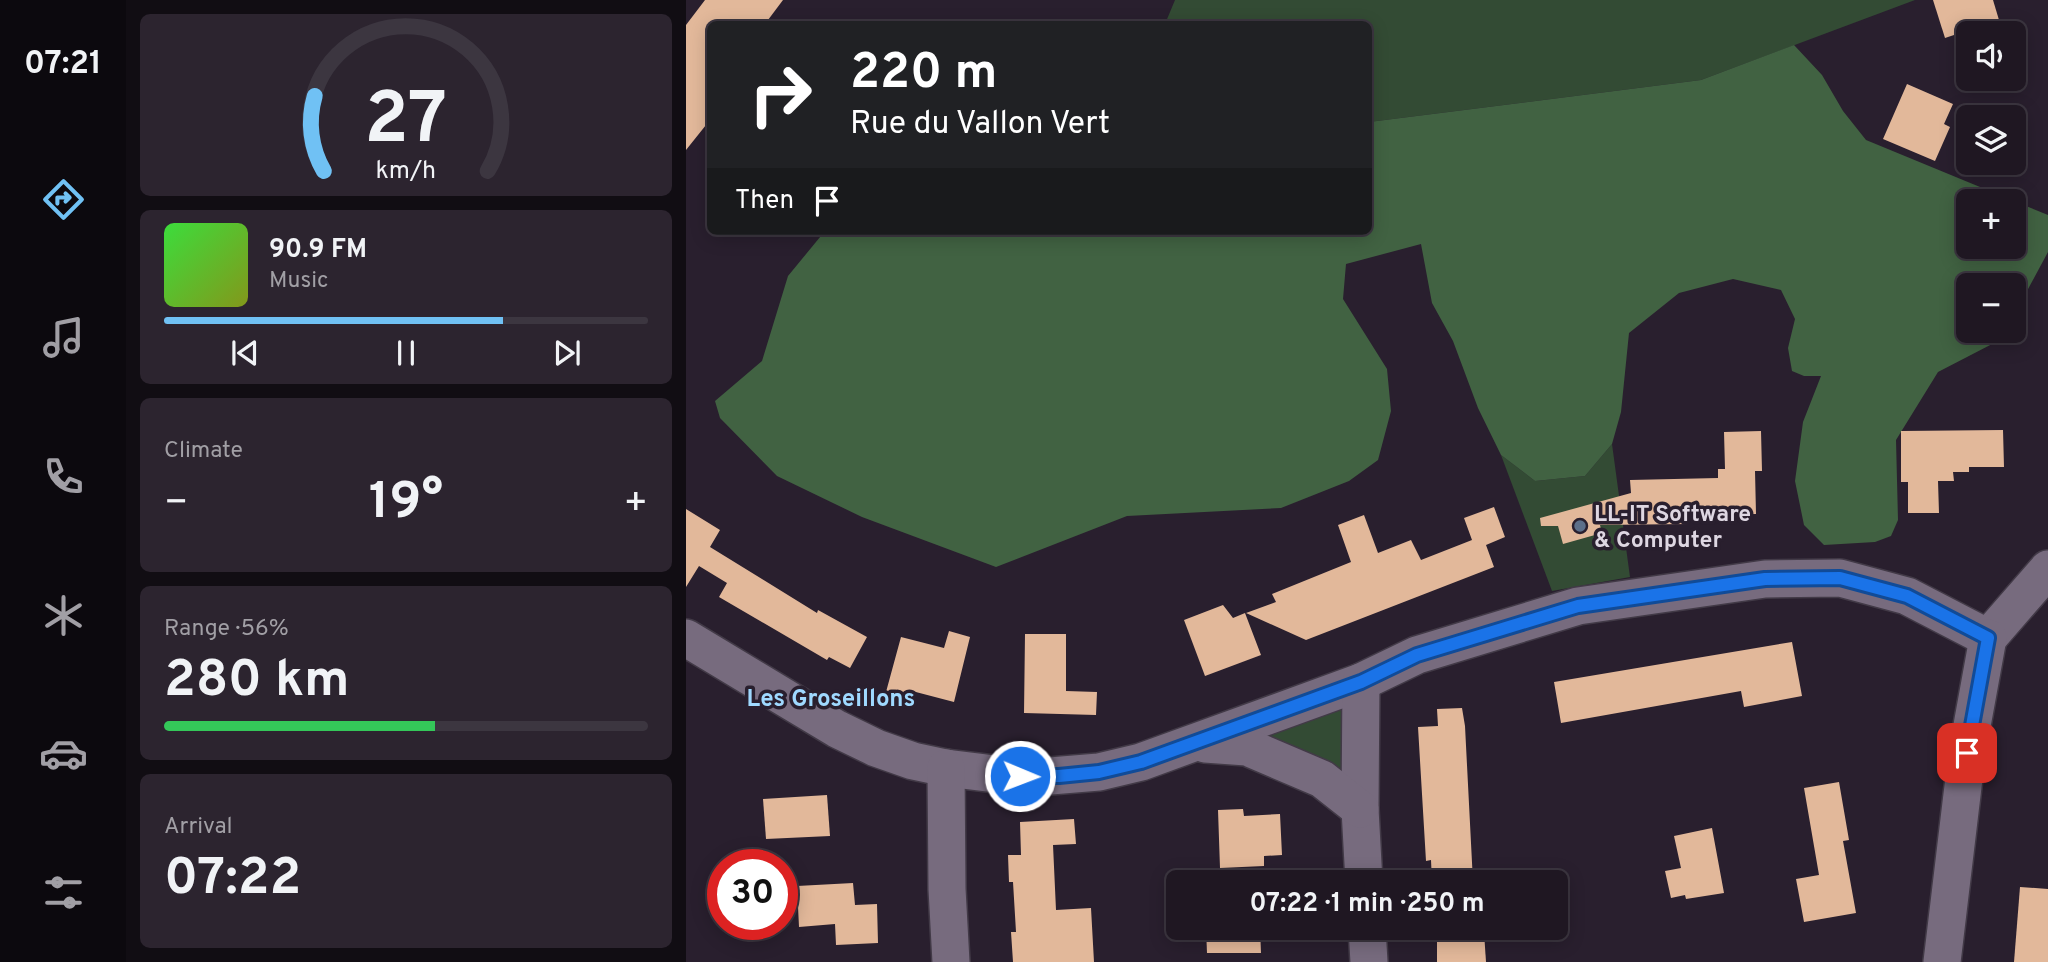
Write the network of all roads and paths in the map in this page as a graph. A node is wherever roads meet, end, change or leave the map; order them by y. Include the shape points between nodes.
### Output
1 (2048, 569) edge
2 (686, 638) edge
3 (1988, 638) junction
4 (1361, 682) junction
5 (1193, 744) junction
6 (946, 768) junction
7 (1360, 809) junction
8 (1363, 870) edge
9 (1368, 940) edge
10 (951, 962) edge
11 (1369, 962) edge
12 (1941, 962) edge

1 - 3 street
2 - 6 street via 837,729 876,748
3 - 4 street via 1907,596 1853,581 1765,579 1578,606 1417,655
3 - 12 street via 1967,753
4 - 5 street
4 - 7 street
5 - 6 street via 1141,762 1059,776
5 - 7 street via 1247,747 1322,779
6 - 10 street
7 - 8 street
9 - 11 street

